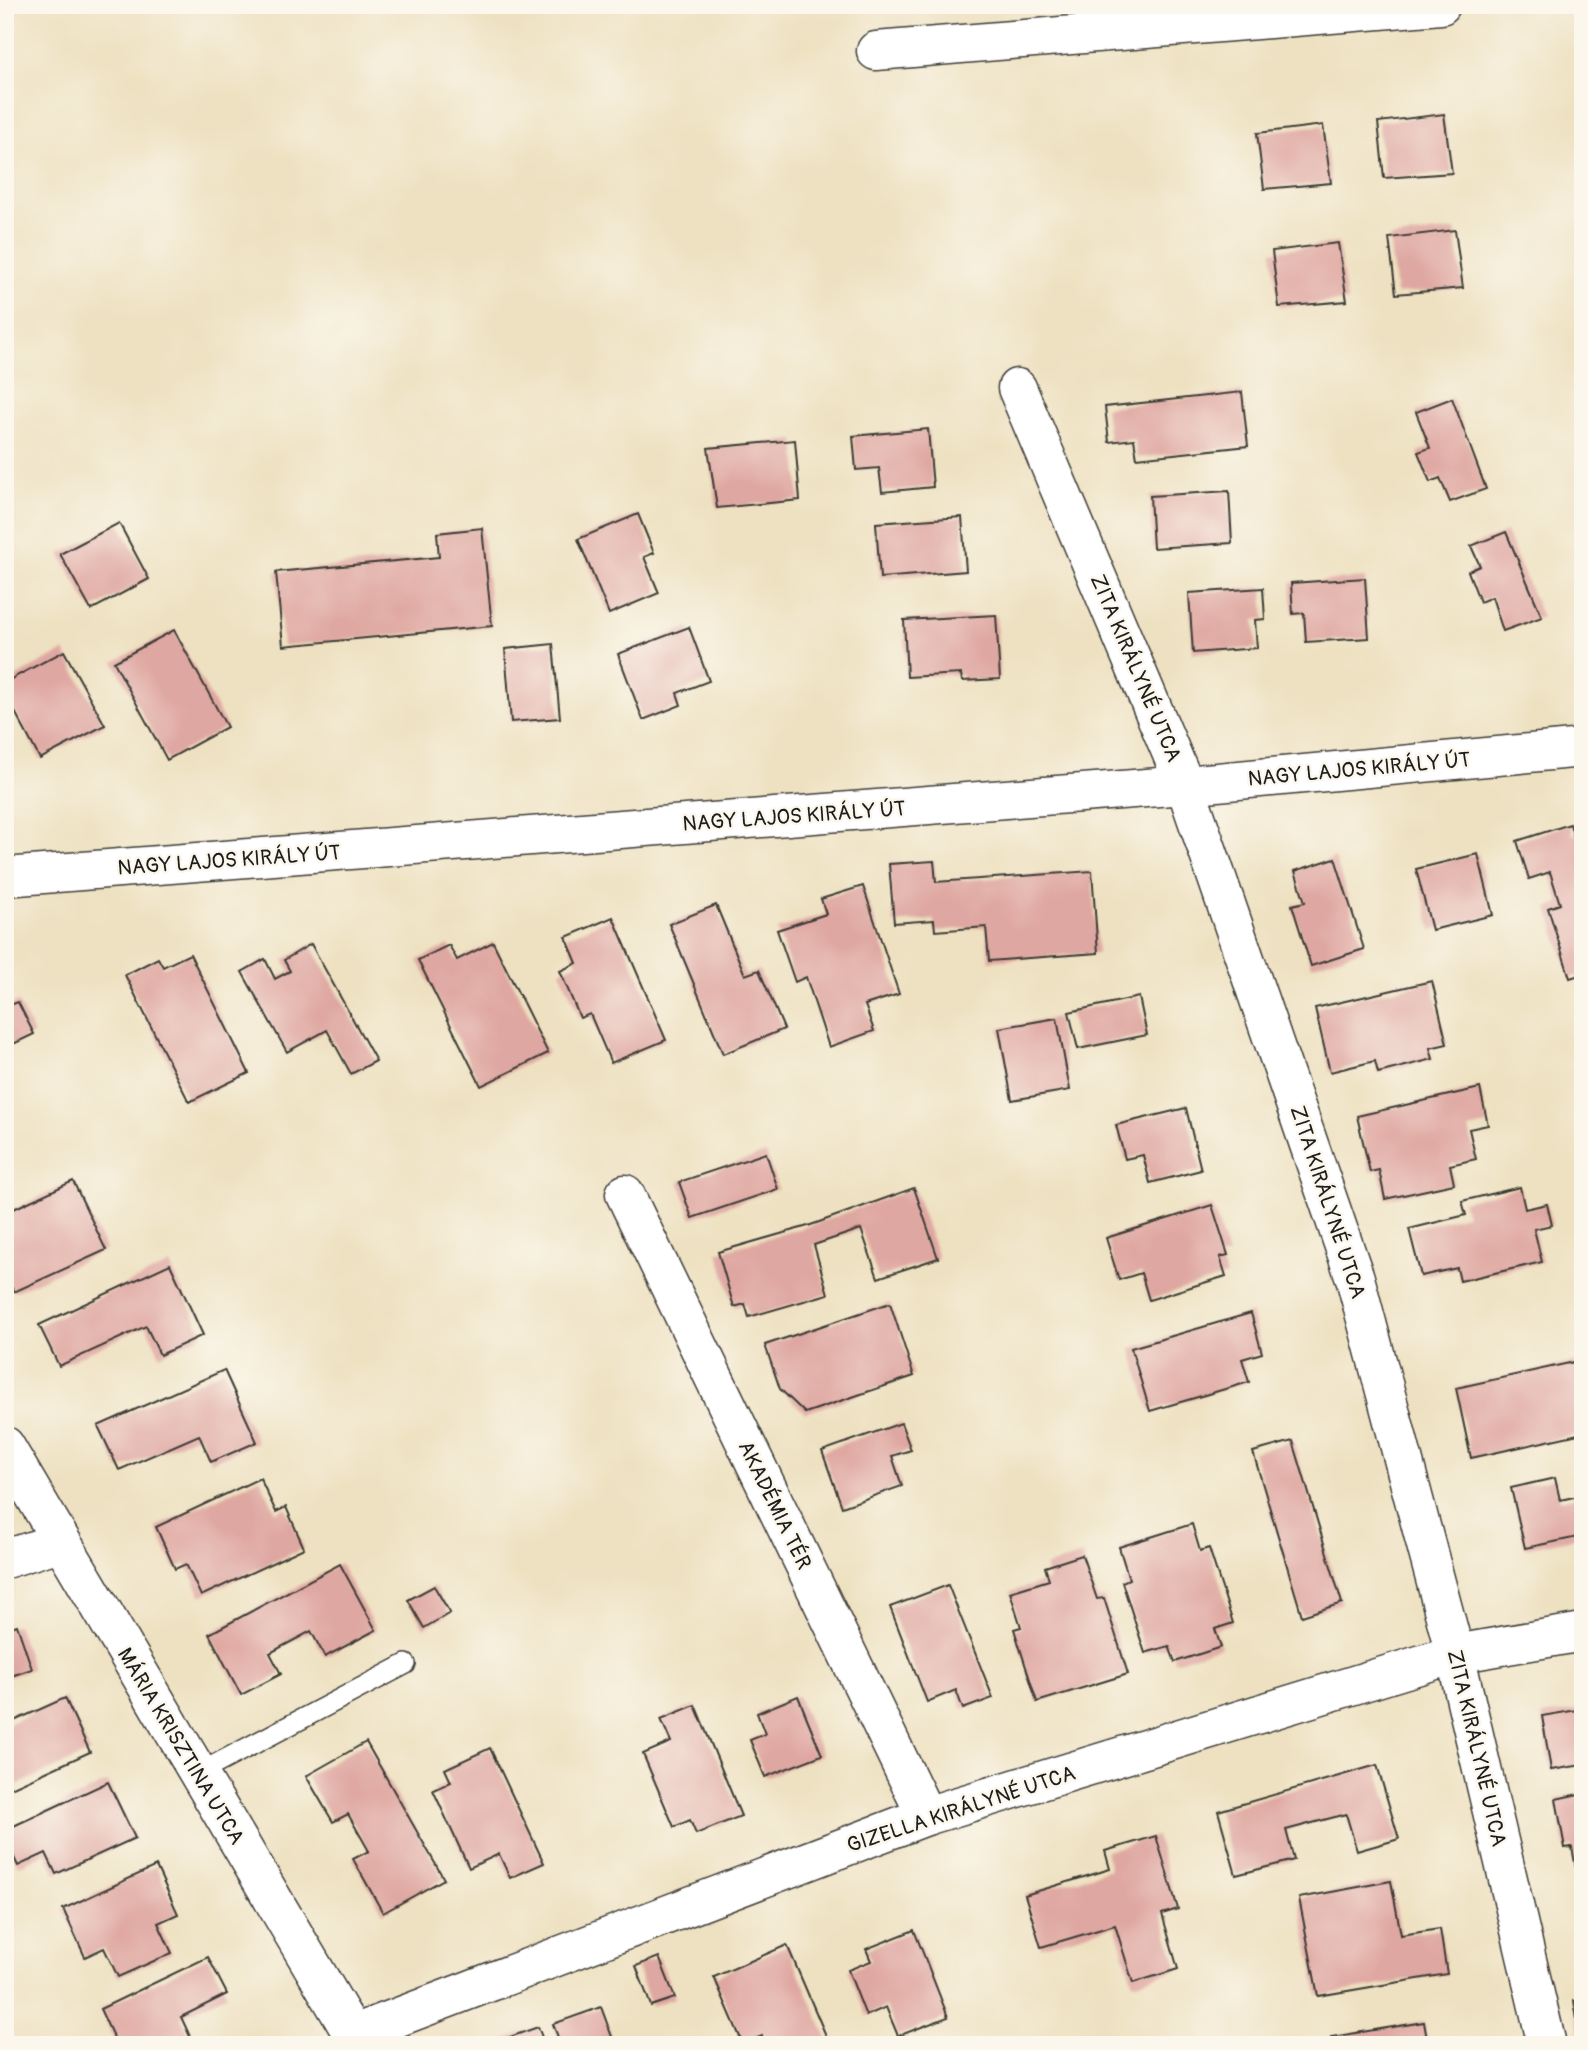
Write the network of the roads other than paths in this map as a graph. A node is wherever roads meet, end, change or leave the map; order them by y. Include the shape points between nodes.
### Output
1 (1441, 5) edge
2 (876, 51) dead end
3 (1017, 388) dead end
4 (1583, 748) edge
5 (1185, 785) junction
6 (5, 877) edge
7 (625, 1194) dead end
8 (5, 1446) edge
9 (60, 1542) junction
10 (5, 1559) edge
11 (1583, 1633) edge
12 (1455, 1654) junction
13 (406, 1664) dead end
14 (197, 1774) junction
15 (926, 1816) junction
16 (356, 2039) edge
17 (1547, 2045) edge

1 - 2 street
3 - 5 street, ZITA KIRÁLYNÉ UTCA
4 - 5 street, NAGY LAJOS KIRÁLY ÚT
5 - 6 street, NAGY LAJOS KIRÁLY ÚT
5 - 12 street, ZITA KIRÁLYNÉ UTCA via 1355,1278
7 - 15 street, AKADÉMIA TÉR
8 - 9 street, MÁRIA KRISZTINA UTCA
9 - 10 street
9 - 14 street, MÁRIA KRISZTINA UTCA
11 - 12 street, GIZELLA KIRÁLYNÉ UTCA
12 - 15 street, GIZELLA KIRÁLYNÉ UTCA
12 - 17 street, ZITA KIRÁLYNÉ UTCA
13 - 14 lane
14 - 16 street, MÁRIA KRISZTINA UTCA
15 - 16 street, GIZELLA KIRÁLYNÉ UTCA

